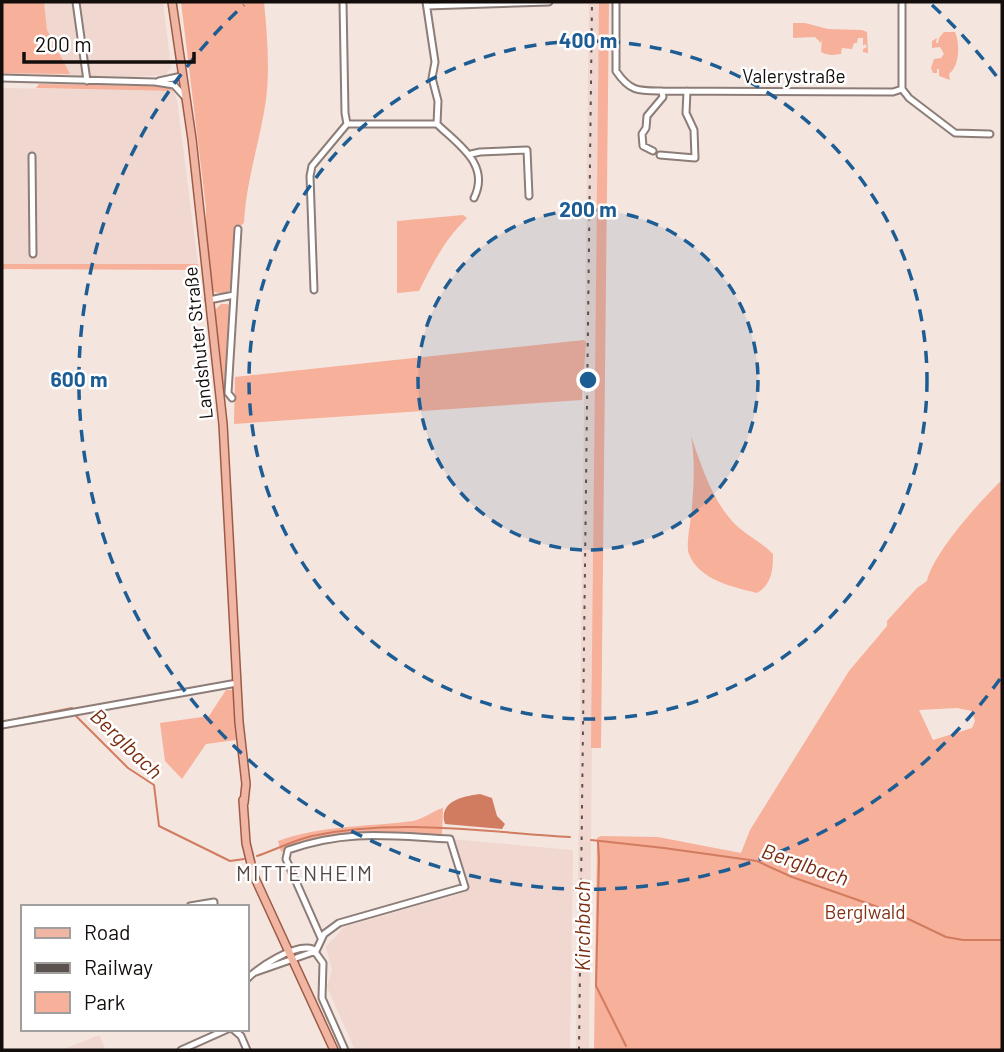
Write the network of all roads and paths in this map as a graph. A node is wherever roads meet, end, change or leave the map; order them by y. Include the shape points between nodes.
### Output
1 (76, 2) edge
2 (172, 2) edge
3 (343, 2) edge
4 (549, 2) edge
5 (616, 2) edge
6 (902, 2) edge
7 (427, 4) edge
8 (182, 76) junction
9 (2, 78) edge
10 (87, 81) junction
11 (155, 82) junction
12 (902, 89) junction
13 (662, 91) junction
14 (687, 91) junction
15 (185, 97) junction
16 (347, 124) junction
17 (437, 124) junction
18 (990, 134) dead end
19 (653, 151) dead end
20 (471, 155) junction
21 (660, 155) dead end
22 (33, 156) dead end
23 (529, 196) dead end
24 (474, 198) dead end
25 (238, 229) dead end
26 (33, 254) dead end
27 (314, 290) dead end
28 (234, 295) junction
29 (209, 300) junction
30 (232, 398) dead end
31 (237, 683) junction
32 (2, 725) edge
33 (467, 874) dead end
34 (465, 887) junction
35 (321, 937) junction
36 (316, 951) junction
37 (290, 957) junction
38 (250, 974) edge
39 (225, 1031) edge
40 (233, 1031) edge
41 (181, 1050) edge
42 (247, 1050) edge
43 (334, 1050) edge
44 (345, 1050) edge

1 - 10 street
2 - 8 main road, Landshuter Straße
3 - 16 street
4 - 7 street
5 - 13 street, Valerystraße via 616,71 632,89
6 - 12 street
7 - 17 street
8 - 11 street
8 - 15 main road, Landshuter Straße
9 - 10 street
10 - 11 street
11 - 15 street via 173,85
12 - 14 street, Valerystraße
12 - 18 street via 955,133
13 - 14 street, Valerystraße
13 - 19 street via 642,134 643,146
14 - 21 street via 686,113 694,130 695,158
15 - 29 main road, Landshuter Straße
16 - 17 street
16 - 27 street via 312,166 310,176
17 - 20 street
20 - 23 street via 527,150
20 - 24 street via 476,166
22 - 26 street
25 - 28 street
28 - 29 street
28 - 30 street via 228,393
29 - 31 main road, Landshuter Straße via 223,424
31 - 32 street
31 - 37 main road via 250,860
33 - 34 street
34 - 35 street via 340,923
34 - 35 street via 450,839 365,834 302,845 288,850 286,859
35 - 36 street
36 - 37 street
36 - 44 street via 323,963 322,998
37 - 38 street
37 - 43 main road
39 - 41 street
40 - 42 street

